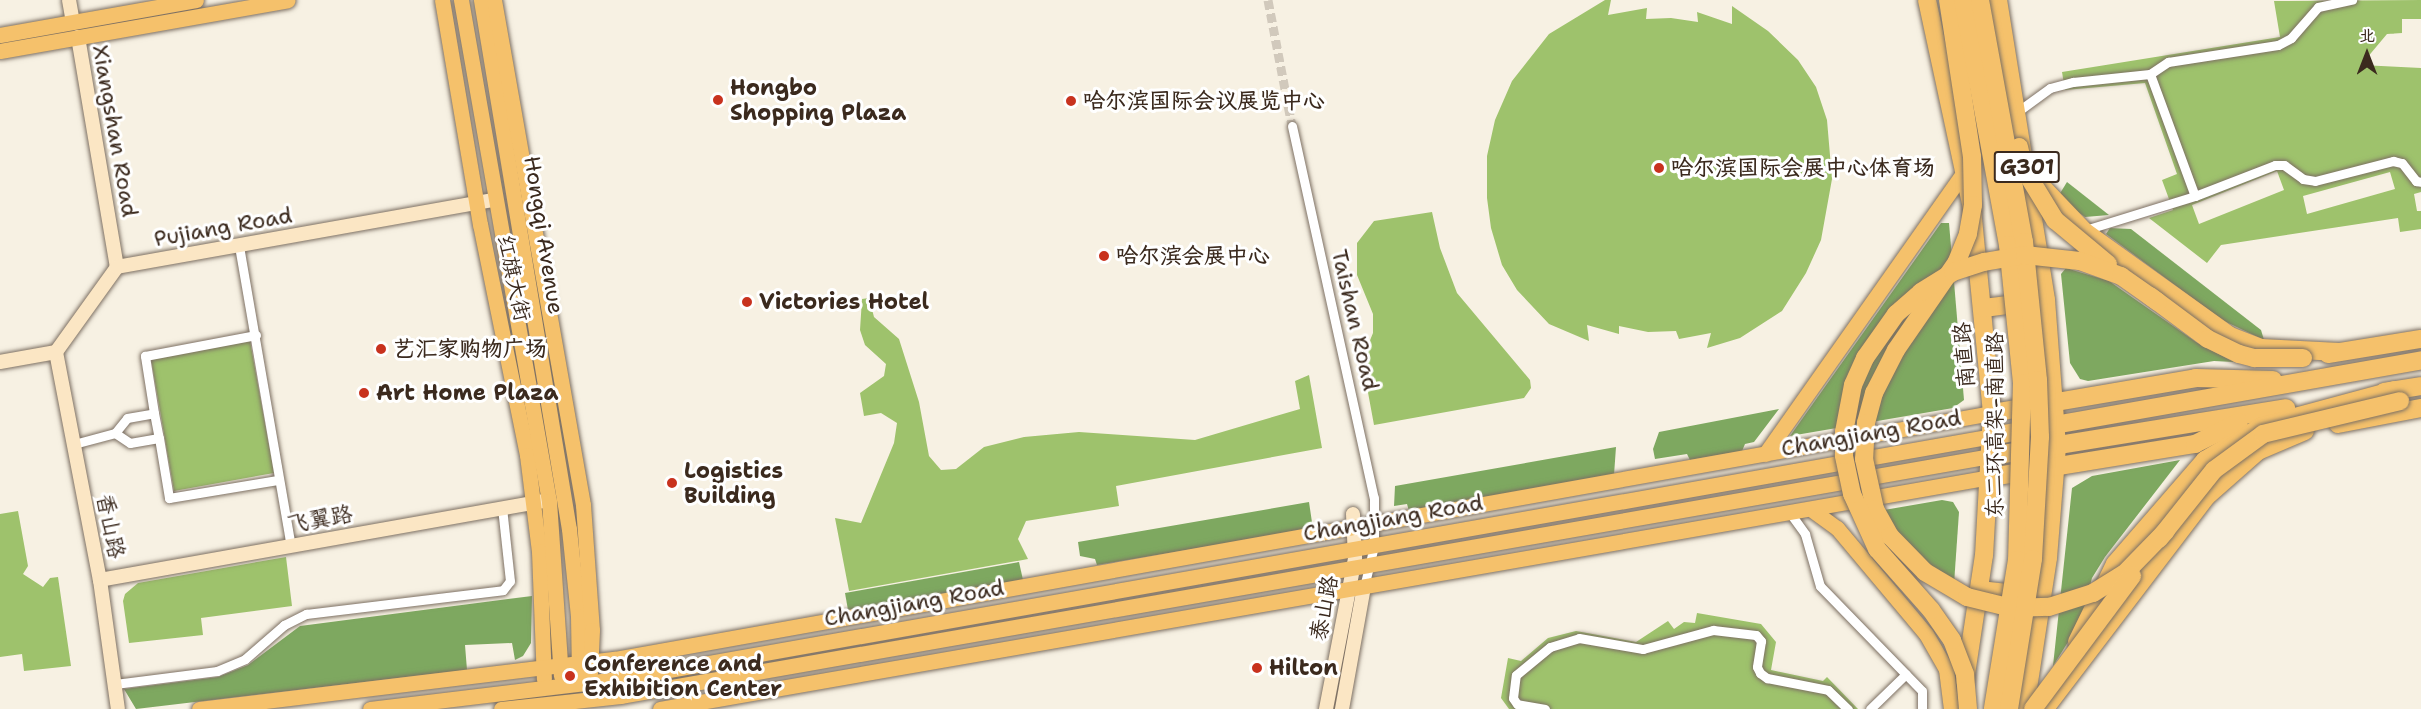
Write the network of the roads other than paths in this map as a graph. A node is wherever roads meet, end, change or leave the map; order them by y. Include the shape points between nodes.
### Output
1 (69, 0) edge
2 (196, 0) edge
3 (288, 0) edge
4 (442, 0) edge
5 (461, 0) edge
6 (481, 0) edge
7 (494, 0) edge
8 (1927, 0) edge
9 (1946, 0) edge
10 (1963, 0) edge
11 (1980, 0) edge
12 (1986, 0) edge
13 (1998, 0) edge
14 (2352, 0) edge
15 (75, 30) junction
16 (0, 35) edge
17 (2007, 50) junction
18 (0, 51) edge
19 (1939, 62) junction
20 (2150, 74) junction
21 (2017, 112) junction
22 (1292, 126) tunnel mouth
23 (2022, 136) junction
24 (1963, 173) junction
25 (2421, 182) edge
26 (2195, 196) junction
27 (495, 200) junction
28 (476, 203) junction
29 (2084, 231) junction
30 (239, 246) junction
31 (117, 267) junction
32 (2046, 300) junction
33 (2158, 302) junction
34 (1984, 308) junction
35 (256, 335) junction
36 (2421, 339) edge
37 (56, 352) junction
38 (2339, 352) junction
39 (2421, 360) edge
40 (0, 362) edge
41 (2311, 381) junction
42 (2421, 386) edge
43 (2397, 396) junction
44 (2421, 398) edge
45 (2056, 401) junction
46 (2421, 408) edge
47 (154, 413) junction
48 (1992, 413) junction
49 (2258, 413) junction
50 (2056, 428) junction
51 (115, 433) junction
52 (1992, 436) junction
53 (159, 438) junction
54 (74, 444) junction
55 (2058, 446) junction
56 (1766, 454) junction
57 (1991, 456) junction
58 (2057, 467) junction
59 (1991, 477) junction
60 (278, 480) junction
61 (541, 501) junction
62 (502, 507) junction
63 (1812, 510) junction
64 (1790, 513) junction
65 (1354, 520) junction
66 (1376, 523) junction
67 (2166, 531) junction
68 (291, 546) junction
69 (1374, 546) junction
70 (1355, 549) junction
71 (1369, 565) junction
72 (1353, 568) junction
73 (100, 580) junction
74 (1357, 588) junction
75 (1979, 590) junction
76 (2042, 597) junction
77 (592, 630) junction
78 (543, 636) junction
79 (644, 654) junction
80 (585, 664) junction
81 (560, 667) junction
82 (544, 670) junction
83 (1906, 674) junction
84 (510, 675) junction
85 (115, 684) junction
86 (584, 684) junction
87 (544, 688) junction
88 (561, 699) edge
89 (584, 705) edge
90 (1517, 706) edge
91 (544, 707) edge
92 (2041, 708) edge
93 (118, 709) edge
94 (199, 709) edge
95 (370, 709) edge
96 (501, 709) edge
97 (660, 709) edge
98 (1326, 709) edge
99 (1342, 709) edge
100 (1545, 709) edge
101 (1848, 709) edge
102 (1869, 709) edge
103 (1922, 709) edge
104 (1951, 709) edge
105 (1960, 709) edge
106 (1968, 709) edge
107 (1993, 709) edge
108 (2009, 709) edge
109 (2025, 709) edge

1 - 15 street, Xiangshan Road
2 - 15 main road
3 - 15 main road
4 - 28 main road, 红旗大街
5 - 27 main road, Hongqi Avenue
6 - 80 main road, Hongqi Avenue via 567,518
7 - 77 main road, 红旗大街 via 581,494
8 - 19 highway, 南直路 / G301
9 - 19 highway
9 - 67 highway, bridge via 1972,156 1973,205 1968,234 1956,263 1896,350 1874,393 1864,432 1864,459 1875,509 1890,536 1924,572 1966,597 2012,608 2049,607 2093,593 2124,574
10 - 107 highway, 东二环高架-南直路, bridge via 2008,245 2022,383 2017,560
11 - 108 highway, 东二环高架-南直路, bridge via 2025,253 2038,380 2040,437 2033,559
12 - 17 highway
12 - 33 highway, bridge via 2024,169 2034,190 2069,234
13 - 17 highway, G301
14 - 20 street via 2318,8 2291,38 2278,45 2168,62
15 - 16 main road
15 - 18 main road
15 - 31 street, Xiangshan Road
17 - 21 highway, G301
19 - 24 highway, 南直路 / G301
20 - 21 street via 2050,88
20 - 26 street
21 - 23 highway, G301
22 - 66 street, Taishan Road via 1374,498
23 - 29 highway via 2041,184 2054,203
23 - 32 highway, G301
24 - 34 highway, 南直路 / G301 via 1972,209
24 - 56 main road
25 - 26 street via 2416,182 2402,163 2393,161 2315,181 2303,179 2284,165 2275,165
26 - 29 street
27 - 28 street, Pujiang Road
27 - 61 main road, Hongqi Avenue
28 - 30 street, Pujiang Road
28 - 61 main road, 红旗大街
29 - 38 highway via 2230,336 2262,348
30 - 31 street, Pujiang Road
30 - 35 street
31 - 37 street
32 - 34 highway
32 - 45 highway, G301
33 - 38 highway, bridge via 2208,339 2239,354 2254,358 2303,358
33 - 106 highway, bridge via 2121,276 2080,261 2025,255 1984,262 1953,272 1921,292 1896,314 1865,358 1853,385 1844,432 1852,494 1877,549 1952,640 1965,674
34 - 48 highway, 南直路 / G301
35 - 47 street via 145,356
35 - 60 street
36 - 38 highway
37 - 40 street
37 - 54 street, 香山路
39 - 41 highway, Changjiang Road
41 - 45 highway via 2196,378
41 - 50 highway, Changjiang Road
42 - 43 highway, Changjiang Road
43 - 44 highway
43 - 49 highway, Changjiang Road
43 - 67 highway, bridge via 2263,434 2214,470
43 - 92 highway via 2262,426 2205,460 2115,564
45 - 48 highway
45 - 50 highway, G301
46 - 92 highway via 2293,435 2242,462 2207,496
47 - 51 street via 126,418
47 - 53 street
48 - 52 highway, 南直路 / G301
48 - 56 main road
49 - 55 highway, Changjiang Road
49 - 58 highway via 2195,444
50 - 52 highway, Changjiang Road
50 - 55 highway, G301
51 - 53 street via 130,443
51 - 54 street
52 - 57 highway, 南直路 / G301
52 - 69 main road, Changjiang Road
53 - 60 street via 170,498
54 - 73 street, 香山路
55 - 57 highway, Changjiang Road
55 - 58 highway, G301
56 - 66 main road
57 - 59 highway, 南直路 / G301
57 - 71 main road, Changjiang Road
58 - 59 highway
58 - 76 highway, G301
59 - 63 main road
59 - 75 highway, 南直路 / G301
60 - 68 street
61 - 62 street, 飞翼路
61 - 78 main road, 红旗大街
61 - 81 main road, Hongqi Avenue
62 - 68 street, 飞翼路
62 - 85 street via 510,581 503,590 306,614 284,625 244,659 217,671
63 - 64 main road
63 - 104 main road via 1837,528 1920,625 1946,669
64 - 74 main road
64 - 83 street via 1805,534 1820,586
65 - 66 main road
65 - 70 street, 泰山路
65 - 79 main road
66 - 69 street, 泰山路
67 - 92 highway, bridge
68 - 73 street, 飞翼路
69 - 70 main road, Changjiang Road
69 - 71 street, 泰山路
70 - 72 street, 泰山路
70 - 86 main road, Changjiang Road
71 - 72 main road, Changjiang Road
71 - 74 street, 泰山路
72 - 74 street, 泰山路
72 - 89 main road, Changjiang Road
73 - 85 street, 香山路
74 - 97 main road
74 - 98 street, 泰山路
74 - 99 street, 泰山路
75 - 76 highway
75 - 105 highway, 南直路 / G301
76 - 109 highway, G301
77 - 79 main road via 597,640 611,651
77 - 80 main road, 红旗大街
78 - 82 main road, 红旗大街
78 - 84 main road via 529,664
79 - 80 main road
80 - 81 main road
80 - 86 main road, 红旗大街
81 - 82 main road
81 - 88 main road, Hongqi Avenue
82 - 84 main road
82 - 87 main road, 红旗大街
83 - 102 street
83 - 103 street via 1922,691
84 - 94 main road
85 - 93 street, 香山路
86 - 88 main road, Changjiang Road
86 - 89 main road, 红旗大街
87 - 88 main road, Changjiang Road
87 - 91 main road, 红旗大街
87 - 95 main road, Changjiang Road
88 - 89 main road, Changjiang Road
88 - 91 main road, Changjiang Road
90 - 100 street
90 - 101 street via 1513,698 1516,675 1550,647 1579,638 1643,649 1713,630 1728,630 1756,635 1761,641 1757,667 1767,678 1828,690
91 - 96 main road, Changjiang Road

